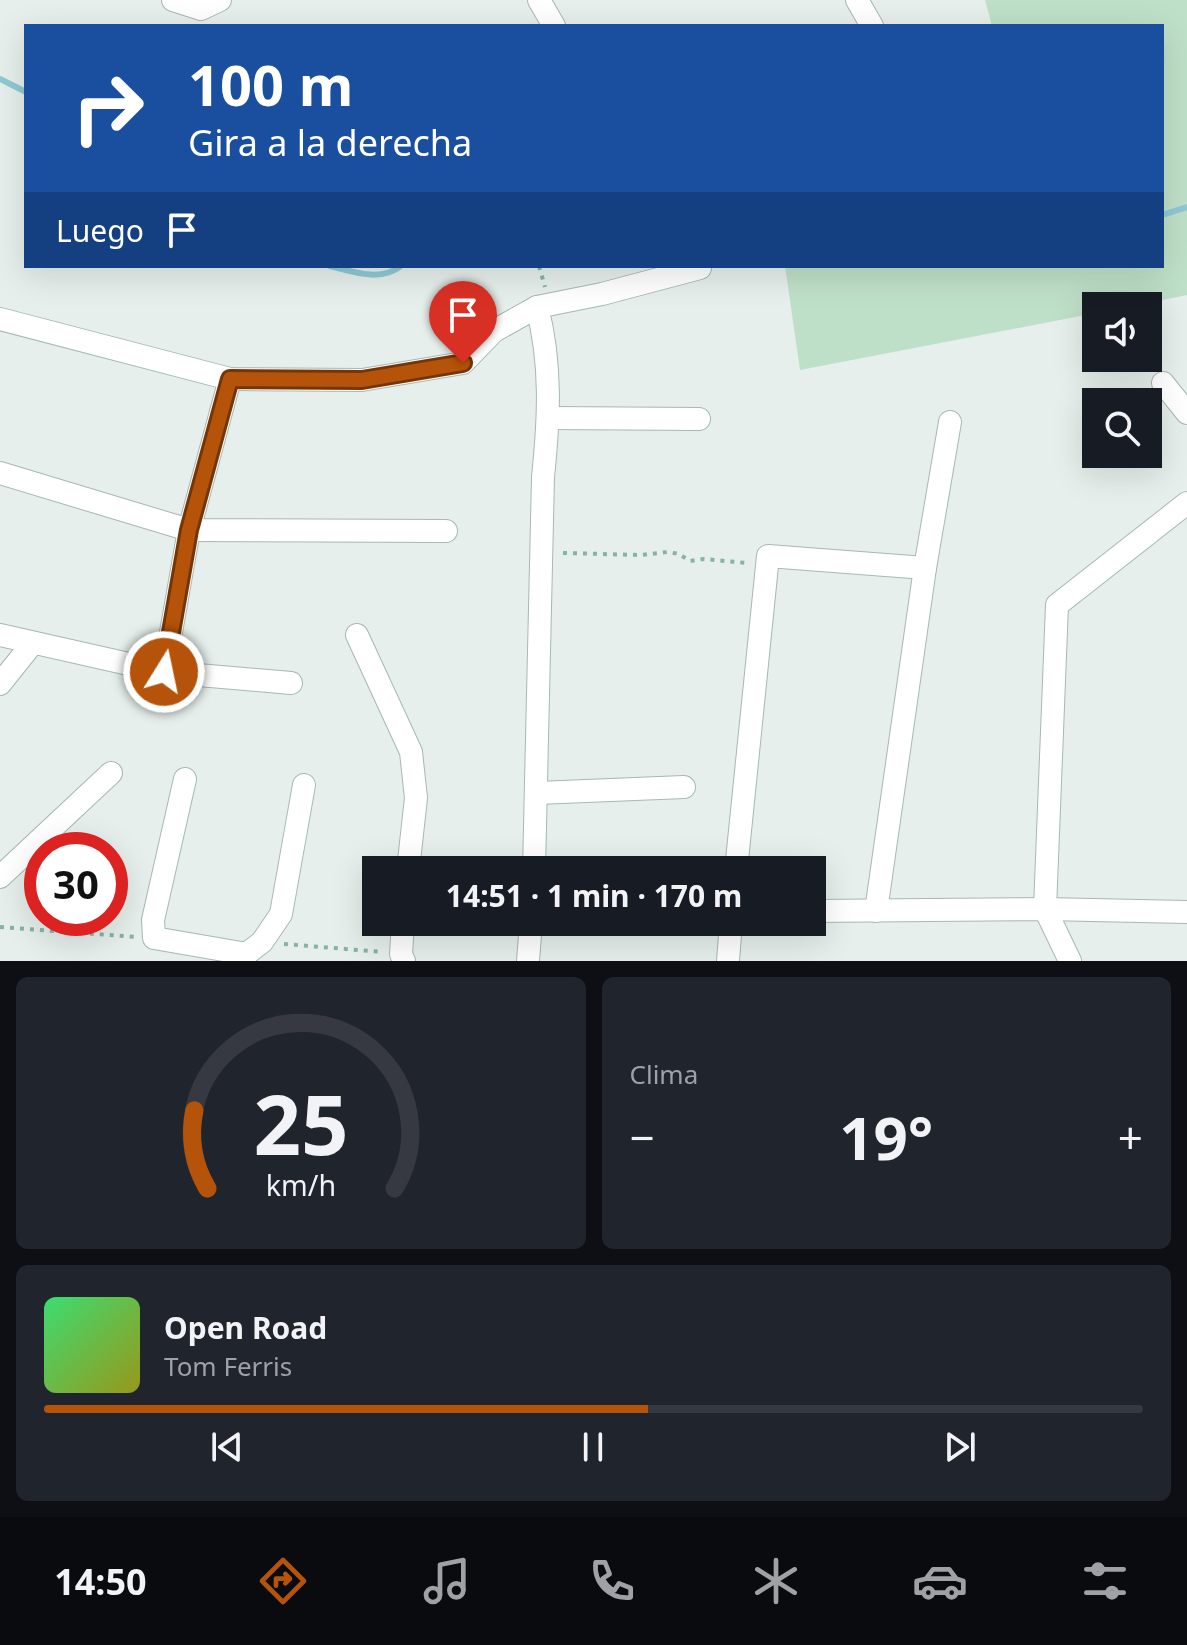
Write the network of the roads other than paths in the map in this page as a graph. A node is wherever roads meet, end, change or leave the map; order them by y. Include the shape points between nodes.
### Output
1 (173, 0) edge
2 (539, 0) edge
3 (857, 0) edge
4 (207, 9) edge
5 (553, 24) edge
6 (871, 24) edge
7 (700, 268) dead end
8 (537, 307) junction
9 (0, 319) edge
10 (230, 379) junction
11 (1163, 383) dead end
12 (1187, 413) edge
13 (549, 418) junction
14 (699, 419) dead end
15 (950, 422) dead end
16 (0, 473) edge
17 (1187, 503) edge
18 (189, 530) junction
19 (446, 531) dead end
20 (925, 568) junction
21 (0, 635) edge
22 (357, 635) dead end
23 (32, 644) junction
24 (164, 672) junction
25 (291, 683) dead end
26 (0, 684) edge
27 (111, 773) dead end
28 (185, 779) dead end
29 (304, 785) dead end
30 (684, 787) dead end
31 (537, 793) junction
32 (410, 856) edge
33 (535, 856) edge
34 (737, 856) edge
35 (0, 877) edge
36 (1045, 909) junction
37 (826, 911) edge
38 (876, 911) junction
39 (1187, 912) edge
40 (403, 936) edge
41 (530, 936) edge
42 (730, 936) edge
43 (249, 952) edge
44 (403, 957) edge
45 (528, 961) edge
46 (728, 961) edge
47 (1070, 961) edge

1 - 4 street
2 - 5 street
3 - 6 street
7 - 8 street
8 - 10 street via 494,331 463,363 362,380
8 - 13 street via 546,339
9 - 10 street
10 - 18 street
11 - 12 street
13 - 14 street
13 - 31 street via 543,477
15 - 20 street
16 - 18 street
17 - 36 street via 1057,605
18 - 19 street
18 - 24 street
20 - 34 street via 768,556
20 - 38 street
21 - 23 street
22 - 32 street via 411,752 416,798
23 - 24 street
23 - 26 street
24 - 25 street
27 - 35 street
28 - 43 street via 153,920 154,938
29 - 43 street via 281,914
30 - 31 street
31 - 33 street
36 - 38 street
36 - 39 street
36 - 47 street
37 - 38 street
40 - 44 street
41 - 45 street
42 - 46 street

